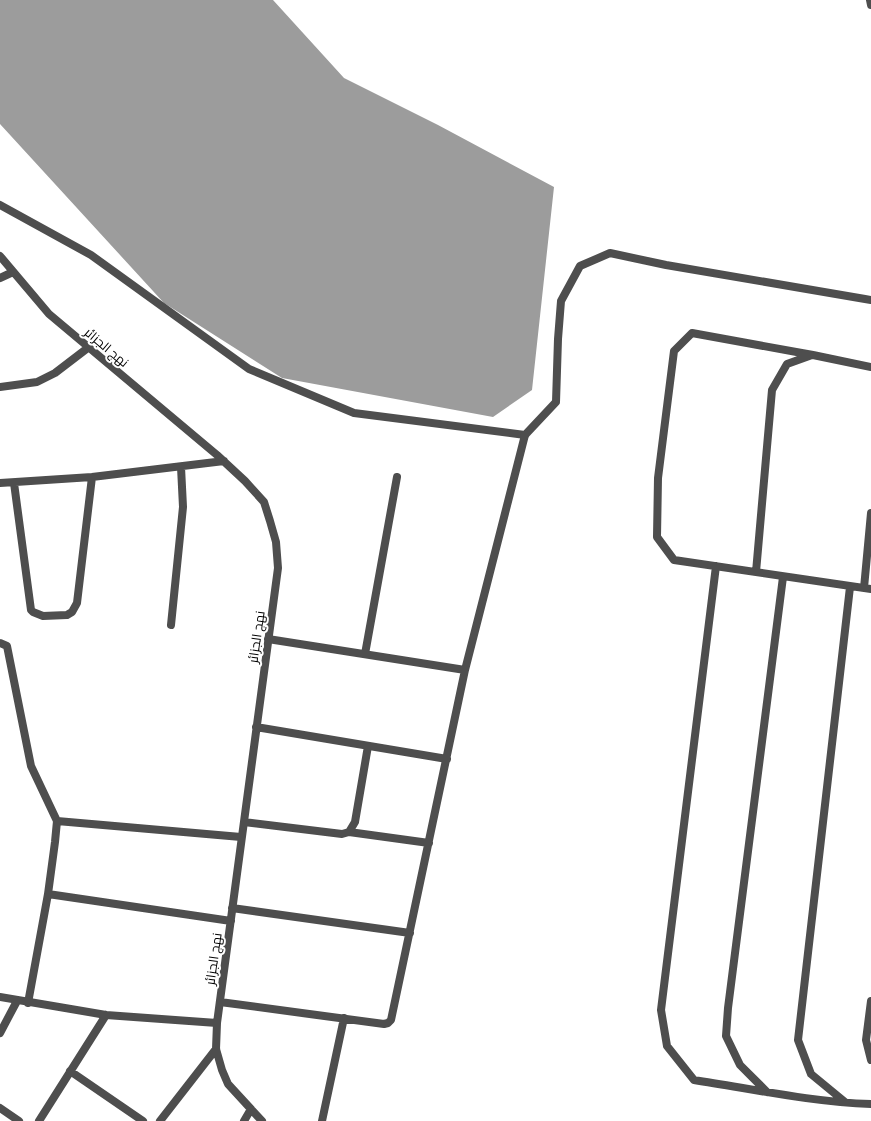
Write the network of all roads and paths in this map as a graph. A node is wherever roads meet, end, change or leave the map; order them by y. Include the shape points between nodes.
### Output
1 (870, 0) edge
2 (871, 5) edge
3 (0, 205) edge
4 (0, 256) edge
5 (13, 272) junction
6 (0, 278) edge
7 (871, 300) edge
8 (89, 347) junction
9 (813, 355) junction
10 (871, 367) edge
11 (0, 386) edge
12 (525, 435) junction
13 (224, 462) junction
14 (181, 467) junction
15 (396, 477) dead end
16 (92, 478) junction
17 (14, 482) junction
18 (0, 483) edge
19 (871, 513) edge
20 (716, 566) junction
21 (756, 572) junction
22 (783, 577) junction
23 (850, 587) junction
24 (868, 589) edge
25 (171, 625) dead end
26 (268, 639) junction
27 (0, 643) edge
28 (365, 654) junction
29 (465, 670) junction
30 (256, 727) junction
31 (368, 746) junction
32 (447, 759) junction
33 (57, 821) junction
34 (244, 822) junction
35 (349, 832) junction
36 (241, 837) junction
37 (429, 844) junction
38 (48, 894) junction
39 (232, 908) junction
40 (231, 921) junction
41 (410, 933) junction
42 (0, 997) edge
43 (17, 1001) junction
44 (871, 1001) edge
45 (220, 1002) junction
46 (28, 1003) junction
47 (106, 1015) junction
48 (344, 1018) junction
49 (217, 1023) junction
50 (0, 1033) edge
51 (216, 1049) junction
52 (871, 1060) edge
53 (70, 1071) junction
54 (767, 1092) junction
55 (846, 1103) junction
56 (871, 1104) edge
57 (0, 1108) edge
58 (251, 1109) junction
59 (19, 1121) edge
60 (39, 1121) edge
61 (143, 1121) edge
62 (160, 1121) edge
63 (244, 1121) edge
64 (262, 1121) edge
65 (322, 1121) edge

1 - 2 street
3 - 12 street via 91,255 249,369 354,413
4 - 5 street, نهج الجزائر
5 - 6 street
5 - 8 street, نهج الجزائر via 49,314
7 - 12 street via 610,254 580,266 561,301 556,402
8 - 11 street via 55,373 37,382
8 - 13 street, نهج الجزائر
9 - 10 street
9 - 20 street via 692,333 674,351 658,478 657,537 674,560
9 - 21 street via 787,364 772,390
12 - 29 street
13 - 14 street
13 - 26 street, نهج الجزائر via 264,502 276,542 278,568
14 - 16 street
14 - 25 street via 183,507
15 - 28 street
16 - 17 street
16 - 17 street via 77,603 67,615 43,616 31,610
17 - 18 street
19 - 24 street
20 - 21 street
20 - 54 street via 661,1010 667,1046 694,1080
21 - 22 street
22 - 23 street
22 - 54 street via 726,1036 740,1065
23 - 24 street
23 - 55 street via 798,1040 811,1074
26 - 28 street
26 - 30 street, نهج الجزائر
27 - 33 street via 7,646 31,766
28 - 29 street
29 - 32 street
30 - 31 street
30 - 34 street, نهج الجزائر
31 - 32 street
31 - 35 street via 355,822
32 - 37 street
33 - 36 street
33 - 38 street
34 - 35 street via 342,834
34 - 36 street, نهج الجزائر
35 - 37 street
36 - 39 street, نهج الجزائر
37 - 41 street
38 - 40 street
38 - 46 street
39 - 40 street, نهج الجزائر
39 - 41 street
40 - 45 street, نهج الجزائر
41 - 48 street via 391,1020 384,1024
42 - 43 street
43 - 46 street
43 - 50 street
44 - 52 street via 866,1040
45 - 48 street
45 - 49 street, نهج الجزائر
46 - 47 street
47 - 49 street
47 - 53 street
48 - 65 street
49 - 51 street, نهج الجزائر
51 - 58 street, نهج الجزائر via 228,1084
51 - 62 street
53 - 60 street
53 - 61 street
54 - 55 street
55 - 56 street
57 - 59 street
58 - 63 street
58 - 64 street, نهج الجزائر

